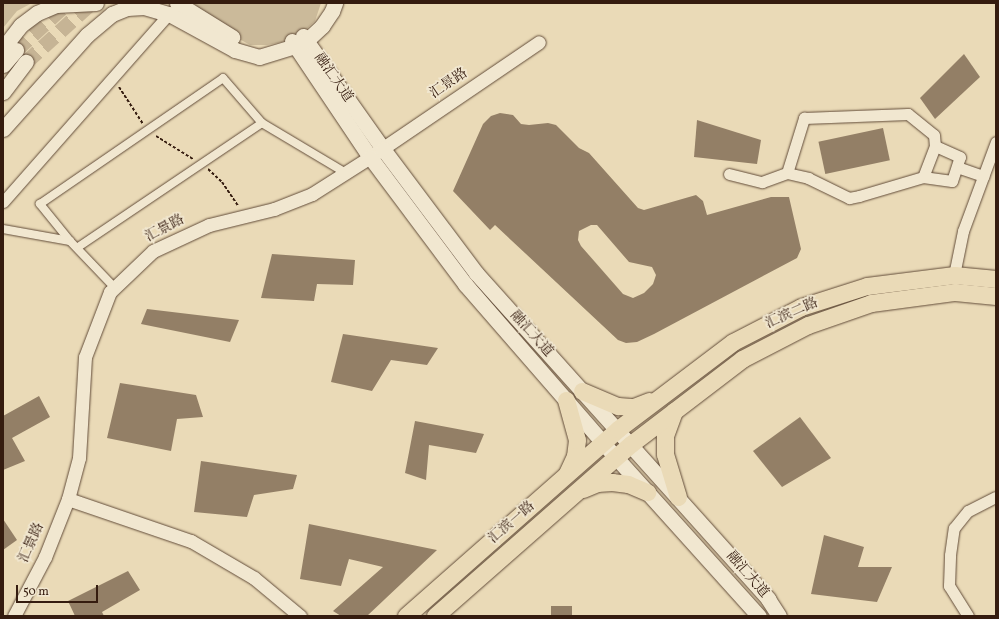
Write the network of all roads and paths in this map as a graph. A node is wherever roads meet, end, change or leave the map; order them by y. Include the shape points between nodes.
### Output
1 (96, 3) edge
2 (328, 3) edge
3 (334, 3) edge
4 (173, 9) edge
5 (299, 41) junction
6 (539, 42) dead end
7 (9, 49) edge
8 (26, 62) tunnel mouth
9 (3, 65) edge
10 (113, 78) junction
11 (3, 92) edge
12 (262, 123) junction
13 (3, 129) edge
14 (147, 130) junction
15 (996, 142) edge
16 (935, 146) junction
17 (383, 149) junction
18 (370, 157) junction
19 (201, 164) junction
20 (957, 167) junction
21 (346, 173) junction
22 (787, 173) junction
23 (729, 174) dead end
24 (984, 176) junction
25 (923, 177) junction
26 (3, 202) edge
27 (245, 216) junction
28 (3, 229) edge
29 (70, 240) junction
30 (77, 248) junction
31 (954, 275) junction
32 (996, 279) edge
33 (115, 288) junction
34 (996, 296) edge
35 (582, 391) junction
36 (657, 398) junction
37 (566, 400) junction
38 (674, 411) junction
39 (618, 429) junction
40 (603, 443) junction
41 (631, 444) junction
42 (615, 457) junction
43 (566, 476) junction
44 (577, 491) junction
45 (647, 492) junction
46 (996, 497) edge
47 (678, 498) junction
48 (68, 499) junction
49 (14, 616) edge
50 (300, 616) edge
51 (406, 616) edge
52 (435, 616) edge
53 (759, 616) edge
54 (779, 616) edge
55 (968, 616) edge

1 - 7 main road via 56,5 37,13 21,25
2 - 5 main road via 318,22
3 - 5 main road via 322,26
4 - 5 main road via 257,50
4 - 10 street
4 - 13 main road via 127,8 112,14 87,35
5 - 17 main road, 融汇大道
5 - 18 main road, 融汇大道
6 - 17 street, 汇景路
7 - 9 main road
8 - 11 main road
10 - 14 path
10 - 26 street
12 - 14 street via 223,78
12 - 19 street
12 - 21 street
14 - 19 path
14 - 29 street via 40,204
15 - 24 street
16 - 20 street via 960,157
16 - 22 street via 934,135 908,114 804,118
16 - 25 street
17 - 18 street, 汇景路
17 - 35 main road, 融汇大道 via 476,272
18 - 21 street, 汇景路
18 - 37 main road, 融汇大道 via 465,284
19 - 27 path via 222,182
19 - 30 street
20 - 24 street
20 - 25 street via 952,181
21 - 27 street, 汇景路 via 312,194 274,209
22 - 23 street via 762,182
22 - 25 street via 808,178 848,198
24 - 31 street via 963,231
27 - 33 street, 汇景路 via 209,225 153,251
28 - 29 street
29 - 30 street
30 - 33 street
31 - 32 main road, 汇滨二路
31 - 36 main road, 汇滨二路 via 867,286 801,307 733,342
33 - 48 street, 汇景路 via 110,292 85,357 79,458
34 - 38 main road, 汇滨二路 via 955,292 871,303 808,325 742,359
35 - 36 main road via 618,406 634,407
35 - 39 main road, 融汇大道
36 - 39 main road, 汇滨二路
37 - 40 main road, 融汇大道
37 - 43 main road via 577,440
38 - 41 main road, 汇滨二路
38 - 47 main road via 665,436 665,454
39 - 40 main road, 汇滨一路
39 - 41 main road, 融汇大道
40 - 42 main road, 融汇大道
40 - 43 main road, 汇滨一路
41 - 42 main road, 汇滨一路
41 - 47 main road, 融汇大道
42 - 44 main road, 汇滨一路
42 - 45 main road, 融汇大道
43 - 51 main road, 汇滨一路
44 - 45 main road via 597,483 612,482 628,484
44 - 52 main road, 汇滨一路
45 - 53 main road, 融汇大道
46 - 55 street via 968,510 954,528 949,586
47 - 54 main road, 融汇大道 via 768,599
48 - 49 street, 汇景路 via 45,557
48 - 50 street via 191,542 254,578

